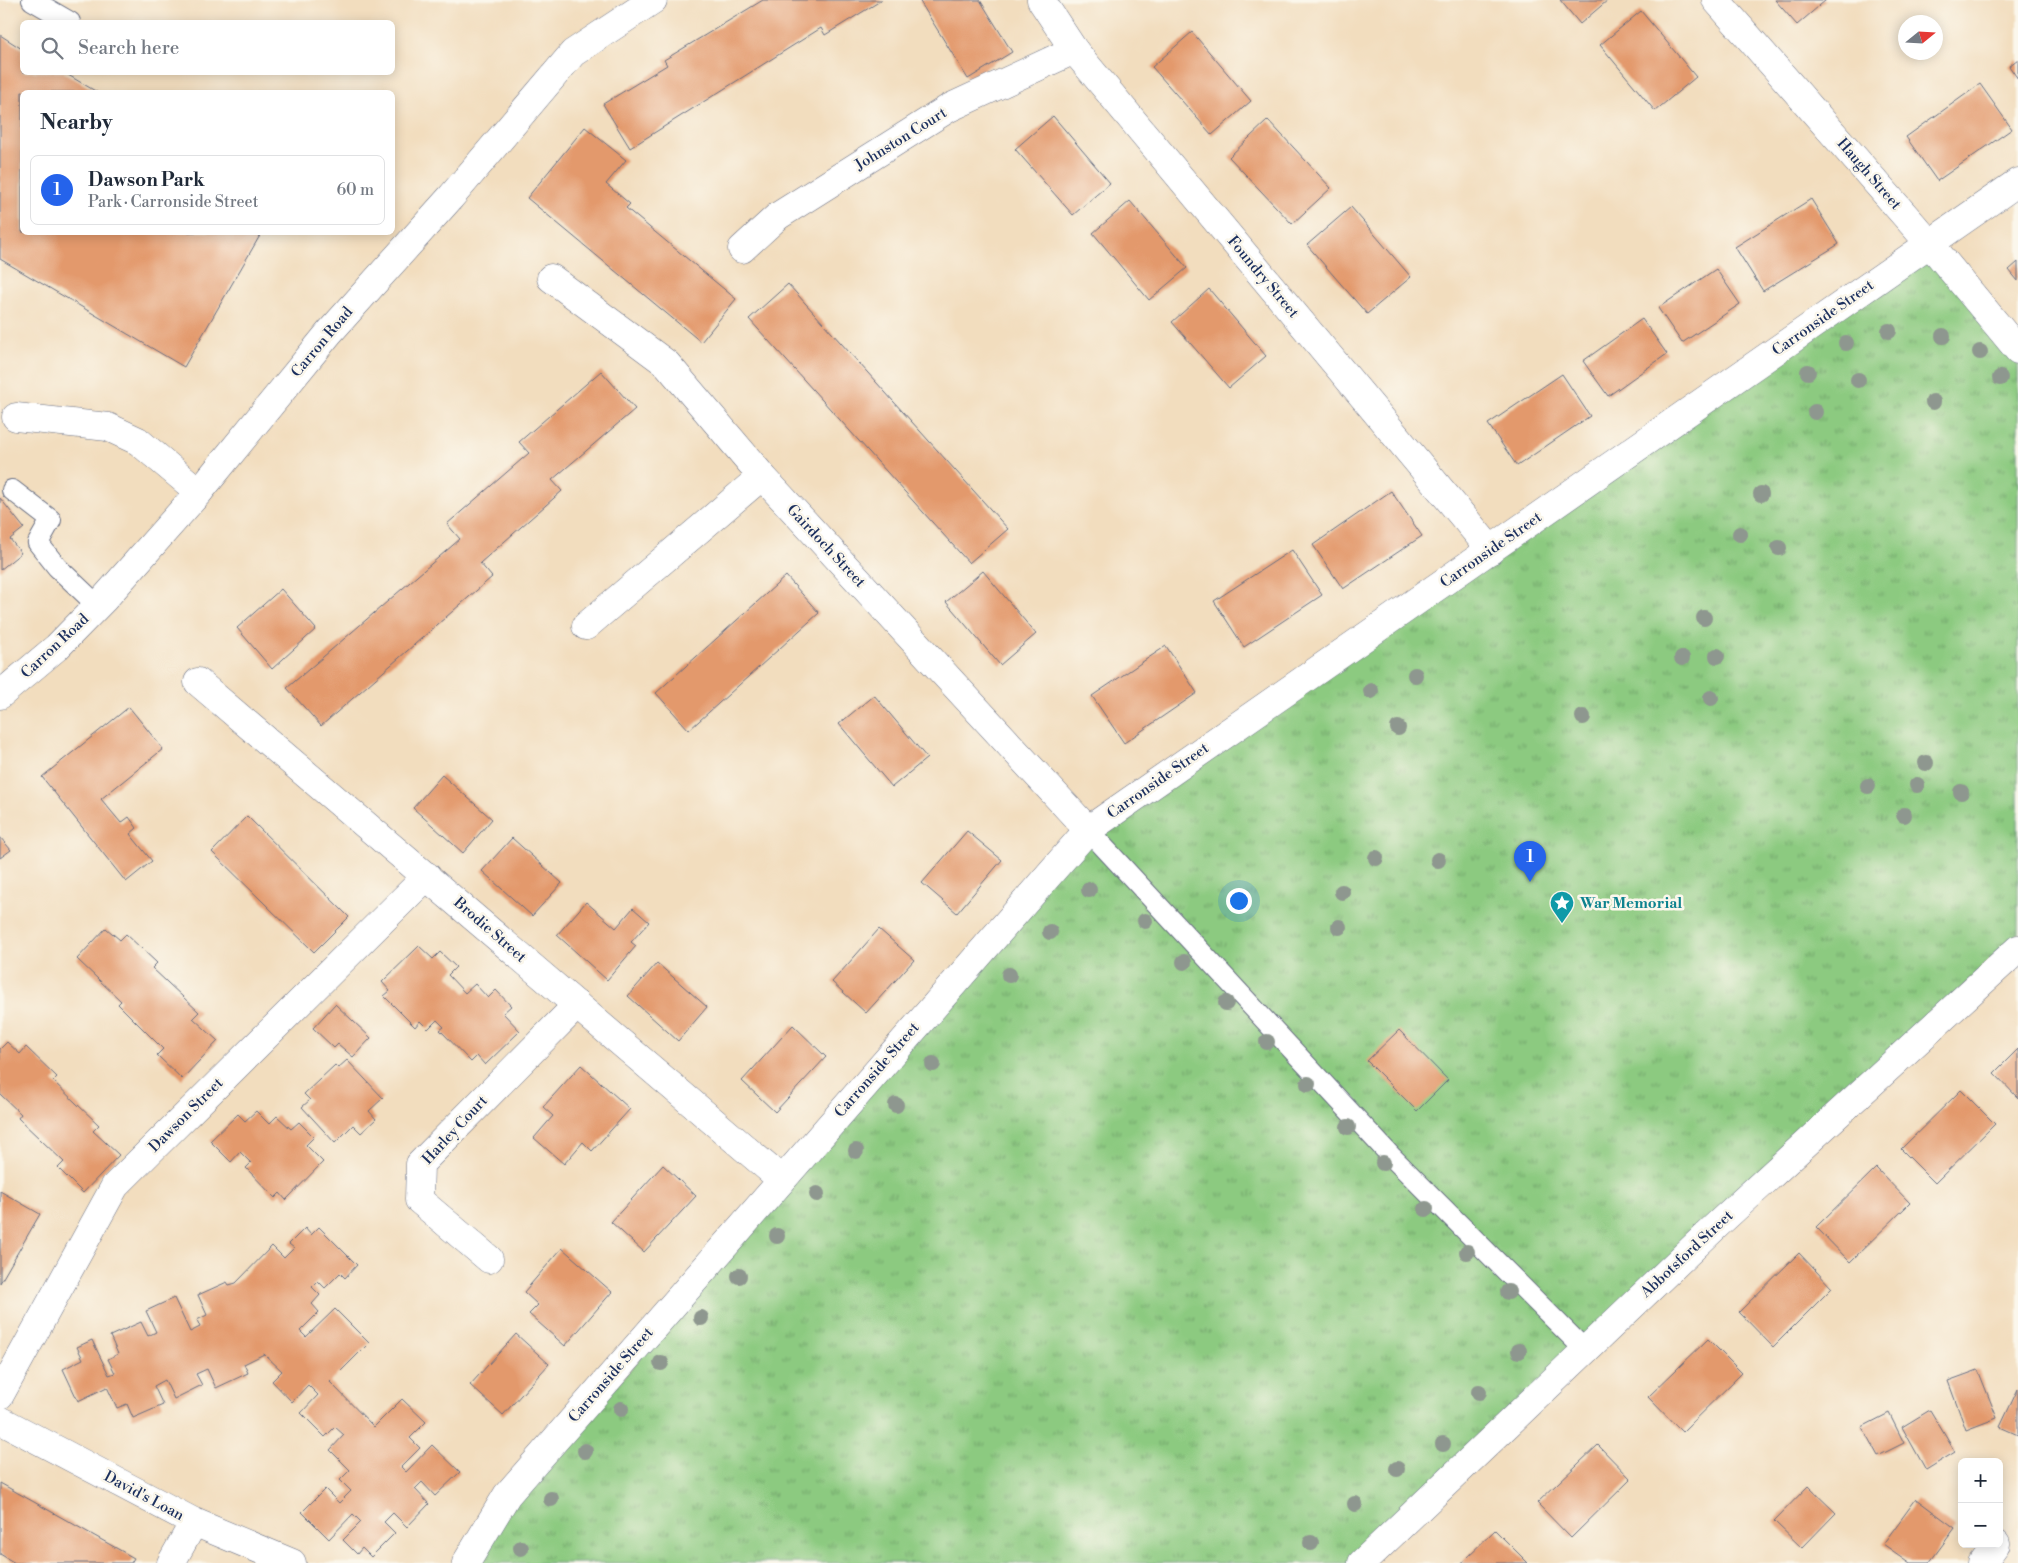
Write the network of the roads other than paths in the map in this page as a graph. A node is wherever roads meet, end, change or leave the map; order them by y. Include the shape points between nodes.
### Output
1 (32, 0) edge
2 (653, 0) edge
3 (1041, 0) edge
4 (1716, 0) edge
5 (67, 20) edge
6 (1074, 50) junction
7 (2018, 182) edge
8 (1930, 244) junction
9 (742, 249) dead end
10 (551, 278) dead end
11 (2018, 350) edge
12 (16, 417) dead end
13 (762, 476) junction
14 (12, 490) dead end
15 (198, 492) junction
16 (1492, 550) junction
17 (98, 606) junction
18 (586, 626) dead end
19 (198, 682) dead end
20 (0, 695) edge
21 (1088, 830) junction
22 (426, 876) junction
23 (2018, 949) edge
24 (577, 1005) junction
25 (782, 1180) junction
26 (489, 1259) dead end
27 (1585, 1350) junction
28 (0, 1395) edge
29 (0, 1420) edge
30 (194, 1522) junction
31 (1993, 1548) edge
32 (171, 1563) edge
33 (292, 1563) edge
34 (466, 1563) edge
35 (1362, 1563) edge
36 (1982, 1563) edge

1 - 5 lane
2 - 15 street, Carron Road via 573,53 451,197 329,333
3 - 6 street, Foundry Street
4 - 8 street, Haugh Street
6 - 9 street, Johnston Court via 949,108 778,216
6 - 16 street, Foundry Street
7 - 8 street, Carronside Street
8 - 11 street, Haugh Street
8 - 16 street, Carronside Street
10 - 13 street, Gairdoch Street via 667,364
12 - 15 street via 108,427 138,441
13 - 18 street
13 - 21 street, Gairdoch Street
14 - 17 lane via 51,520 38,543 57,567
15 - 17 street, Carron Road
16 - 21 street, Carronside Street
17 - 20 street, Carron Road via 57,647
19 - 22 street, Brodie Street
21 - 25 street, Carronside Street
21 - 27 lane via 1391,1156
22 - 24 street, Brodie Street
22 - 28 street, Dawson Street via 115,1186
23 - 27 street, Abbotsford Street
24 - 25 street, Brodie Street
24 - 26 street, Harley Court via 420,1164 419,1200
25 - 34 street, Carronside Street via 507,1495
27 - 35 street, Abbotsford Street
29 - 30 street, David's Loan
30 - 32 street
30 - 33 street, David's Loan
31 - 36 street

